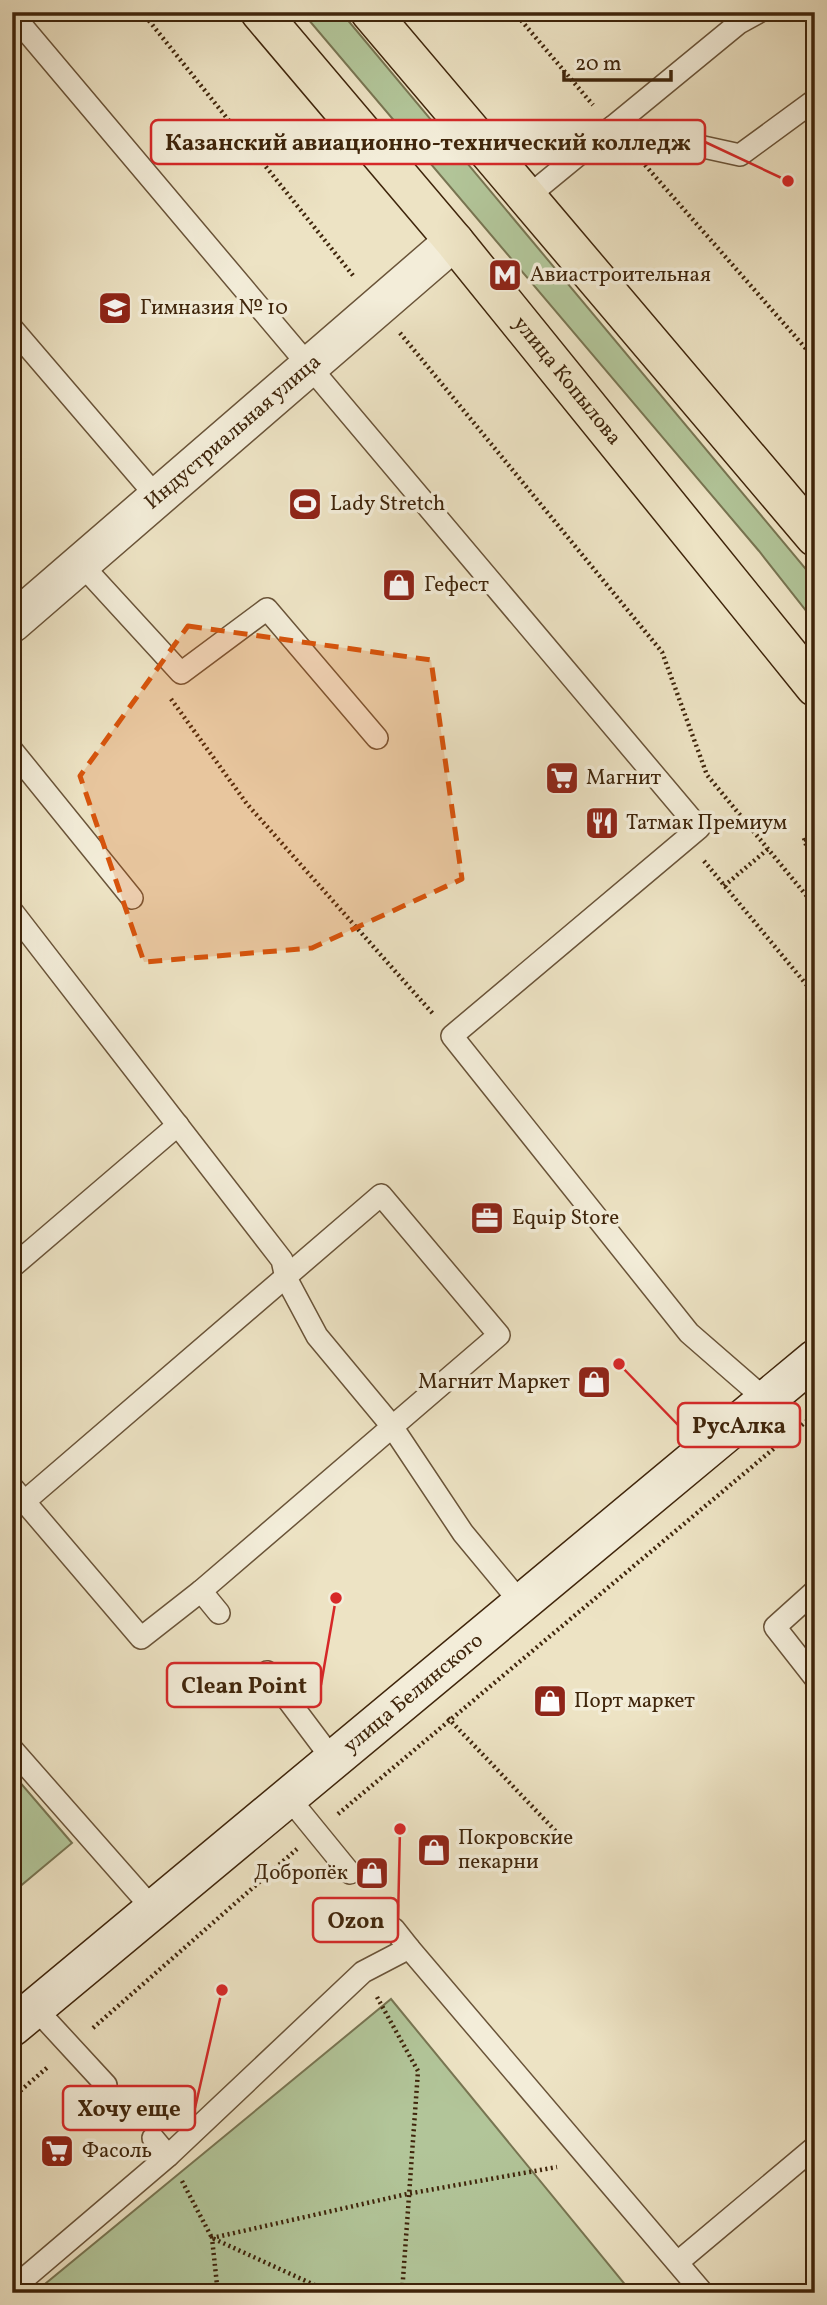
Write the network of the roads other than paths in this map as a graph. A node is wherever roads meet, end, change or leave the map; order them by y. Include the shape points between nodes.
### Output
1 (260, 12) edge
2 (370, 12) edge
3 (759, 12) edge
4 (12, 14) edge
5 (734, 18) edge
6 (815, 100) edge
7 (612, 127) junction
8 (526, 198) junction
9 (454, 241) junction
10 (12, 328) edge
11 (310, 367) junction
12 (157, 497) junction
13 (815, 537) edge
14 (81, 564) junction
15 (12, 623) edge
16 (815, 687) edge
17 (377, 738) dead end
18 (12, 750) edge
19 (132, 898) dead end
20 (12, 911) edge
21 (178, 1125) junction
22 (12, 1267) edge
23 (286, 1278) junction
24 (815, 1359) edge
25 (766, 1400) junction
26 (391, 1425) junction
27 (19, 1494) edge
28 (201, 1591) junction
29 (815, 1591) edge
30 (521, 1604) junction
31 (219, 1613) dead end
32 (267, 1672) dead end
33 (815, 1678) edge
34 (12, 1749) edge
35 (333, 1760) junction
36 (288, 1797) junction
37 (349, 1874) dead end
38 (153, 1909) junction
39 (394, 1929) dead end
40 (409, 1948) junction
41 (24, 2017) edge
42 (106, 2085) dead end
43 (153, 2138) dead end
44 (815, 2147) edge
45 (169, 2156) junction
46 (678, 2262) junction
47 (12, 2289) edge
48 (703, 2293) edge

1 - 9 main road, улица Копылова
2 - 8 main road
3 - 5 lane
4 - 11 lane
5 - 7 lane
6 - 7 lane via 740,155
7 - 8 lane
8 - 13 main road
9 - 11 street, Индустриальная улица
9 - 16 main road, улица Копылова
10 - 12 lane
11 - 12 street, Индустриальная улица
11 - 25 lane via 699,828 452,1036 689,1333
12 - 14 street, Индустриальная улица
14 - 15 street, Индустриальная улица
14 - 17 lane via 181,673 267,609
18 - 19 lane
20 - 21 lane
21 - 22 lane
21 - 23 lane via 282,1260
23 - 26 lane via 317,1336
23 - 26 lane via 381,1195 499,1335
23 - 27 lane
24 - 25 street, улица Белинского
25 - 30 street, улица Белинского
26 - 28 lane
26 - 30 lane via 463,1533
27 - 28 lane via 141,1638
28 - 31 lane
29 - 33 lane via 775,1627
30 - 35 street, улица Белинского
32 - 35 lane
34 - 38 lane
35 - 36 street, улица Белинского
36 - 37 lane
36 - 38 street, улица Белинского
38 - 41 street, улица Белинского
39 - 40 lane
40 - 45 lane via 363,1972
40 - 46 lane
41 - 42 lane via 72,2046
43 - 45 lane
44 - 46 lane
45 - 47 lane
46 - 48 lane

